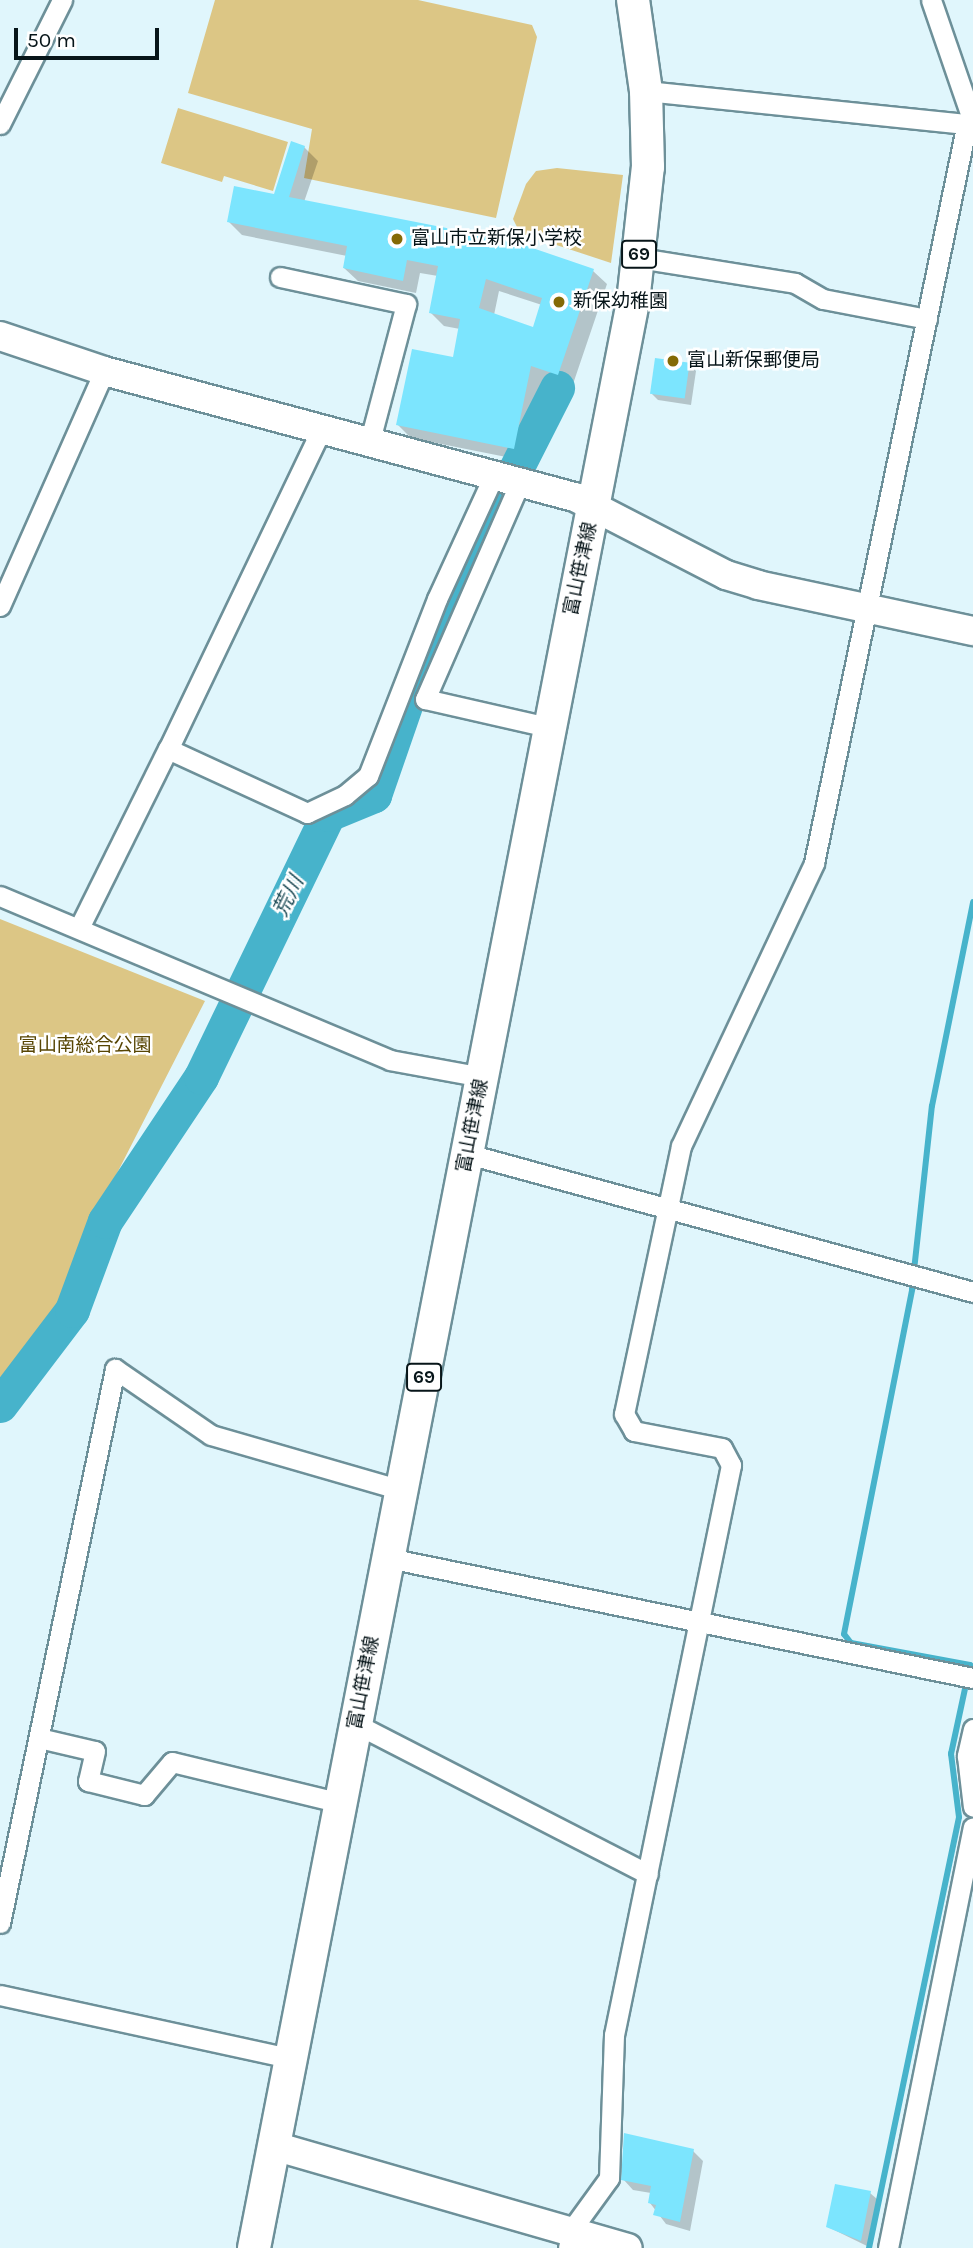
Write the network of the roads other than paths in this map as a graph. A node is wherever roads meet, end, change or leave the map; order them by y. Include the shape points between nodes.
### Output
1 (62, 0) edge
2 (633, 0) edge
3 (931, 0) edge
4 (646, 91) junction
5 (0, 124) edge
6 (971, 125) edge
7 (639, 258) junction
8 (280, 277) dead end
9 (927, 319) junction
10 (0, 336) edge
11 (104, 371) junction
12 (322, 428) junction
13 (370, 440) junction
14 (507, 479) junction
15 (594, 505) junction
16 (0, 606) edge
17 (868, 608) junction
18 (973, 631) edge
19 (548, 727) junction
20 (167, 749) junction
21 (0, 896) edge
22 (79, 928) junction
23 (483, 1077) junction
24 (468, 1154) junction
25 (667, 1206) junction
26 (973, 1292) edge
27 (402, 1490) junction
28 (388, 1558) junction
29 (701, 1621) junction
30 (969, 1677) edge
31 (356, 1724) junction
32 (973, 1729) edge
33 (39, 1738) junction
34 (341, 1803) junction
35 (973, 1807) edge
36 (973, 1828) edge
37 (648, 1874) junction
38 (0, 1923) edge
39 (0, 1995) edge
40 (290, 2058) junction
41 (274, 2146) junction
42 (570, 2239) edge
43 (254, 2248) edge
44 (628, 2248) edge
45 (888, 2248) edge

1 - 5 street
2 - 4 main road, 富山笹津線 / 69
3 - 6 street
4 - 6 street
4 - 7 main road, 富山笹津線 / 69 via 648,167
6 - 9 street
7 - 9 street via 795,283 823,299
7 - 15 main road, 富山笹津線 / 69
8 - 13 street via 406,304
9 - 17 street
10 - 11 street
11 - 12 street
11 - 16 street
12 - 13 street
12 - 20 street
13 - 14 street
14 - 15 street
14 - 19 street via 425,699
14 - 20 street via 437,598 368,776 345,795 307,813
15 - 17 street via 726,575
15 - 19 main road, 富山笹津線 / 69
17 - 18 street
17 - 25 street via 814,863 681,1146
19 - 23 main road, 富山笹津線 / 69
20 - 22 street
21 - 22 street
22 - 23 street via 390,1060
23 - 24 main road, 富山笹津線 / 69
24 - 25 street
24 - 27 main road, 富山笹津線 / 69
25 - 26 street
25 - 29 street via 624,1414 634,1431 722,1448 731,1465
27 - 28 main road, 富山笹津線 / 69
27 - 33 street via 211,1435 116,1368
28 - 29 street
28 - 31 main road, 富山笹津線 / 69
29 - 30 street
29 - 37 street
31 - 34 main road, 富山笹津線 / 69
31 - 37 street
32 - 35 street via 967,1756
33 - 34 street via 94,1751 88,1781 144,1795 172,1762
33 - 38 street
34 - 40 main road, 富山笹津線 / 69
36 - 45 street
37 - 42 street via 614,2035 609,2178
39 - 40 street
40 - 41 main road, 富山笹津線 / 69
41 - 42 street
41 - 43 main road, 富山笹津線 / 69
42 - 44 street

